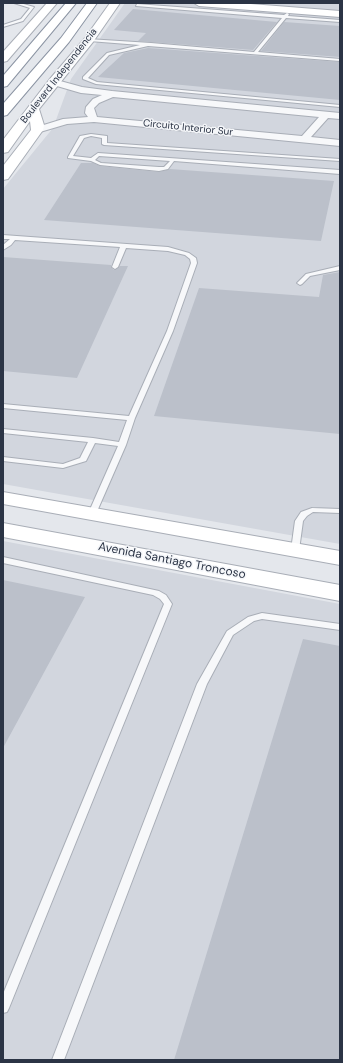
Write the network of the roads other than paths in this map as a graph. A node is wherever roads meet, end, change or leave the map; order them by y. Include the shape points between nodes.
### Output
1 (16, 3) edge
2 (71, 3) edge
3 (92, 3) edge
4 (106, 3) edge
5 (114, 3) edge
6 (199, 3) edge
7 (51, 5) edge
8 (137, 5) dead end
9 (215, 7) junction
10 (288, 14) junction
11 (340, 14) edge
12 (340, 21) edge
13 (3, 26) edge
14 (65, 40) junction
15 (89, 40) junction
16 (151, 44) junction
17 (36, 45) junction
18 (255, 53) junction
19 (5, 54) edge
20 (340, 60) edge
21 (53, 82) junction
22 (3, 83) edge
23 (112, 94) junction
24 (232, 96) junction
25 (224, 105) junction
26 (340, 106) edge
27 (33, 108) junction
28 (3, 112) edge
29 (326, 114) junction
30 (340, 116) edge
31 (94, 118) junction
32 (36, 130) junction
33 (305, 139) junction
34 (340, 143) edge
35 (104, 144) junction
36 (3, 149) edge
37 (193, 151) junction
38 (98, 154) junction
39 (92, 160) junction
40 (340, 160) edge
41 (172, 161) junction
42 (188, 161) junction
43 (340, 172) edge
44 (3, 176) edge
45 (3, 237) edge
46 (14, 238) junction
47 (123, 246) junction
48 (3, 248) edge
49 (115, 267) dead end
50 (340, 268) edge
51 (300, 282) dead end
52 (3, 406) edge
53 (131, 418) junction
54 (3, 431) edge
55 (93, 440) junction
56 (122, 445) junction
57 (3, 459) edge
58 (3, 498) edge
59 (340, 511) edge
60 (92, 514) junction
61 (3, 530) edge
62 (295, 550) junction
63 (340, 558) edge
64 (3, 560) edge
65 (340, 593) edge
66 (340, 627) edge
67 (3, 1008) edge
68 (58, 1060) edge

1 - 13 lane via 32,7 22,20
2 - 17 main road
3 - 14 main road
4 - 14 main road
5 - 15 main road, Boulevard Independencia
6 - 9 main road
7 - 17 main road
7 - 19 main road
8 - 9 lane
9 - 10 main road
10 - 11 main road
10 - 12 lane
10 - 18 lane
14 - 28 main road
15 - 16 lane
15 - 21 main road, Boulevard Independencia
16 - 18 lane
16 - 24 lane via 108,54 85,78 96,83
17 - 22 main road
18 - 20 lane
21 - 23 street via 81,90
21 - 27 main road, Boulevard Independencia
23 - 25 street
23 - 31 street via 102,97 90,107 90,113
24 - 25 lane
24 - 26 lane
25 - 29 street
27 - 32 main road via 38,125
27 - 36 main road, Boulevard Independencia
29 - 30 street
29 - 33 street
31 - 32 street, Circuito Interior Sur via 66,121
31 - 33 street, Circuito Interior Sur
32 - 44 main road
33 - 34 street, Circuito Interior Sur
35 - 37 lane
35 - 38 lane
35 - 39 lane via 106,139 103,136 85,135 70,154 72,158
37 - 40 lane
37 - 42 lane
38 - 39 lane
38 - 41 lane
39 - 41 lane via 100,164 159,169 166,168
41 - 42 lane
42 - 43 lane
45 - 46 lane
46 - 47 lane
46 - 48 lane
47 - 49 lane
47 - 53 lane via 180,252 193,258 194,263 170,331
50 - 51 lane via 322,270 308,275
52 - 53 lane
53 - 56 lane
54 - 55 lane
55 - 56 lane
55 - 57 lane via 83,458 70,465
56 - 60 lane
58 - 60 main road
59 - 62 lane via 312,510 304,514 300,521
60 - 62 main road
61 - 65 main road, Avenida Santiago Troncoso
62 - 63 main road
64 - 67 lane via 156,593 163,596 168,604
66 - 68 lane via 262,616 251,619 230,633 202,684

